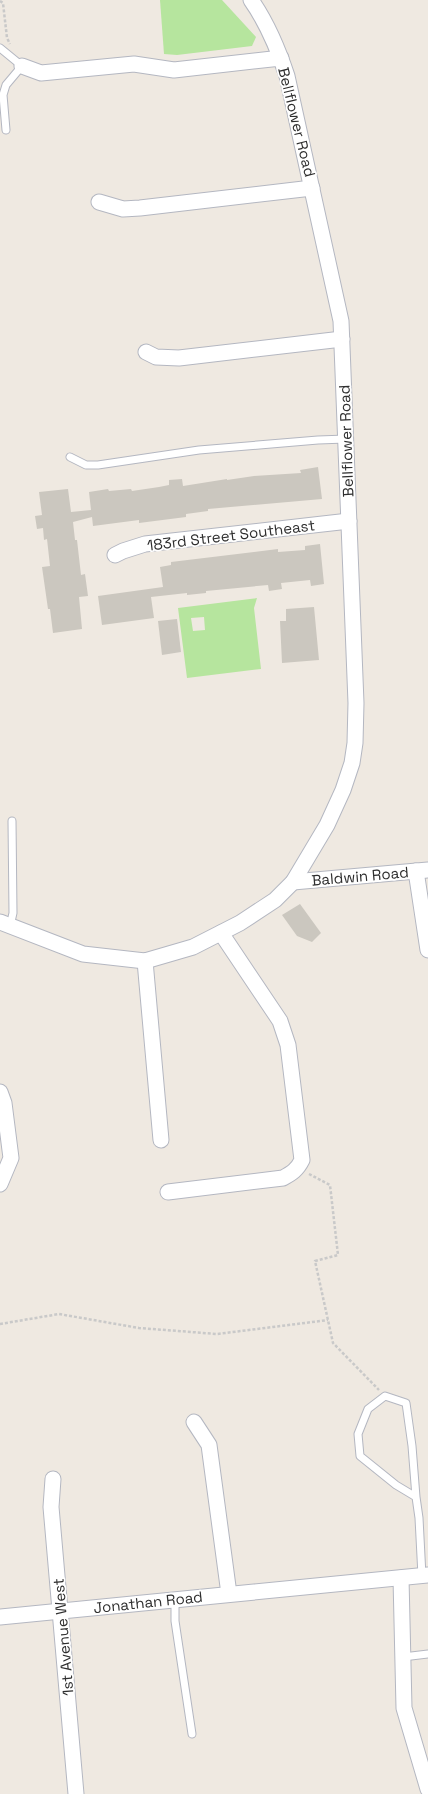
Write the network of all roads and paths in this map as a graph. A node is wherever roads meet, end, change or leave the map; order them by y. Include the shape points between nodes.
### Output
1 (251, 0) edge
2 (0, 1) edge
3 (10, 43) dead end
4 (0, 48) edge
5 (281, 58) junction
6 (22, 66) junction
7 (6, 130) dead end
8 (312, 188) junction
9 (99, 202) dead end
10 (342, 339) junction
11 (146, 352) dead end
12 (347, 439) junction
13 (70, 457) dead end
14 (349, 521) junction
15 (115, 556) dead end
16 (12, 821) dead end
17 (422, 870) edge
18 (293, 882) junction
19 (5, 924) edge
20 (221, 933) junction
21 (428, 950) edge
22 (144, 961) junction
23 (0, 1092) edge
24 (161, 1140) dead end
25 (298, 1168) junction
26 (0, 1184) edge
27 (168, 1192) dead end
28 (328, 1320) junction
29 (0, 1324) edge
30 (385, 1396) junction
31 (194, 1422) dead end
32 (53, 1479) dead end
33 (416, 1497) junction
34 (425, 1576) edge
35 (401, 1578) junction
36 (228, 1594) junction
37 (175, 1599) junction
38 (60, 1610) junction
39 (0, 1617) edge
40 (428, 1654) edge
41 (403, 1657) junction
42 (192, 1734) dead end
43 (428, 1789) edge
44 (76, 1794) edge

1 - 5 street, Bellflower Road via 267,24
2 - 3 path via 3,3 7,38
4 - 6 lane
5 - 6 street via 174,70 134,64 42,73
5 - 8 street, Bellflower Road
6 - 7 lane via 6,85 3,95
8 - 9 street via 140,208 123,209
8 - 10 street, Bellflower Road via 338,303
10 - 11 street via 179,358 156,357
10 - 12 street, Bellflower Road
12 - 13 lane via 199,450 98,465 86,465
12 - 14 street, Bellflower Road
14 - 15 street, 183rd Street Southeast via 145,544
14 - 18 street, Bellflower Road via 356,703 353,757 348,778 333,814
16 - 19 lane via 13,912
17 - 18 street, Baldwin Road
17 - 21 street
18 - 20 street, Bellflower Road via 275,900
19 - 22 street via 83,954
20 - 22 street, Bellflower Road via 193,947
20 - 25 street via 285,1032 302,1160
22 - 24 street
23 - 26 street via 11,1158
25 - 27 street via 283,1178
25 - 28 path via 330,1185 338,1255 315,1261
28 - 29 path via 216,1334 139,1328 59,1314
28 - 30 path via 333,1343
30 - 33 lane via 406,1403
30 - 33 lane via 368,1409 358,1434 360,1456 396,1485
31 - 36 street via 209,1445
32 - 38 street, 1st Avenue West via 51,1507
33 - 34 lane
34 - 35 street, Jonathan Road
35 - 36 street, Jonathan Road
35 - 41 street
36 - 37 street, Jonathan Road
37 - 38 street, Jonathan Road
37 - 42 lane via 175,1621
38 - 39 street, Jonathan Road
38 - 44 street, 1st Avenue West
40 - 41 lane
41 - 43 street via 404,1708

